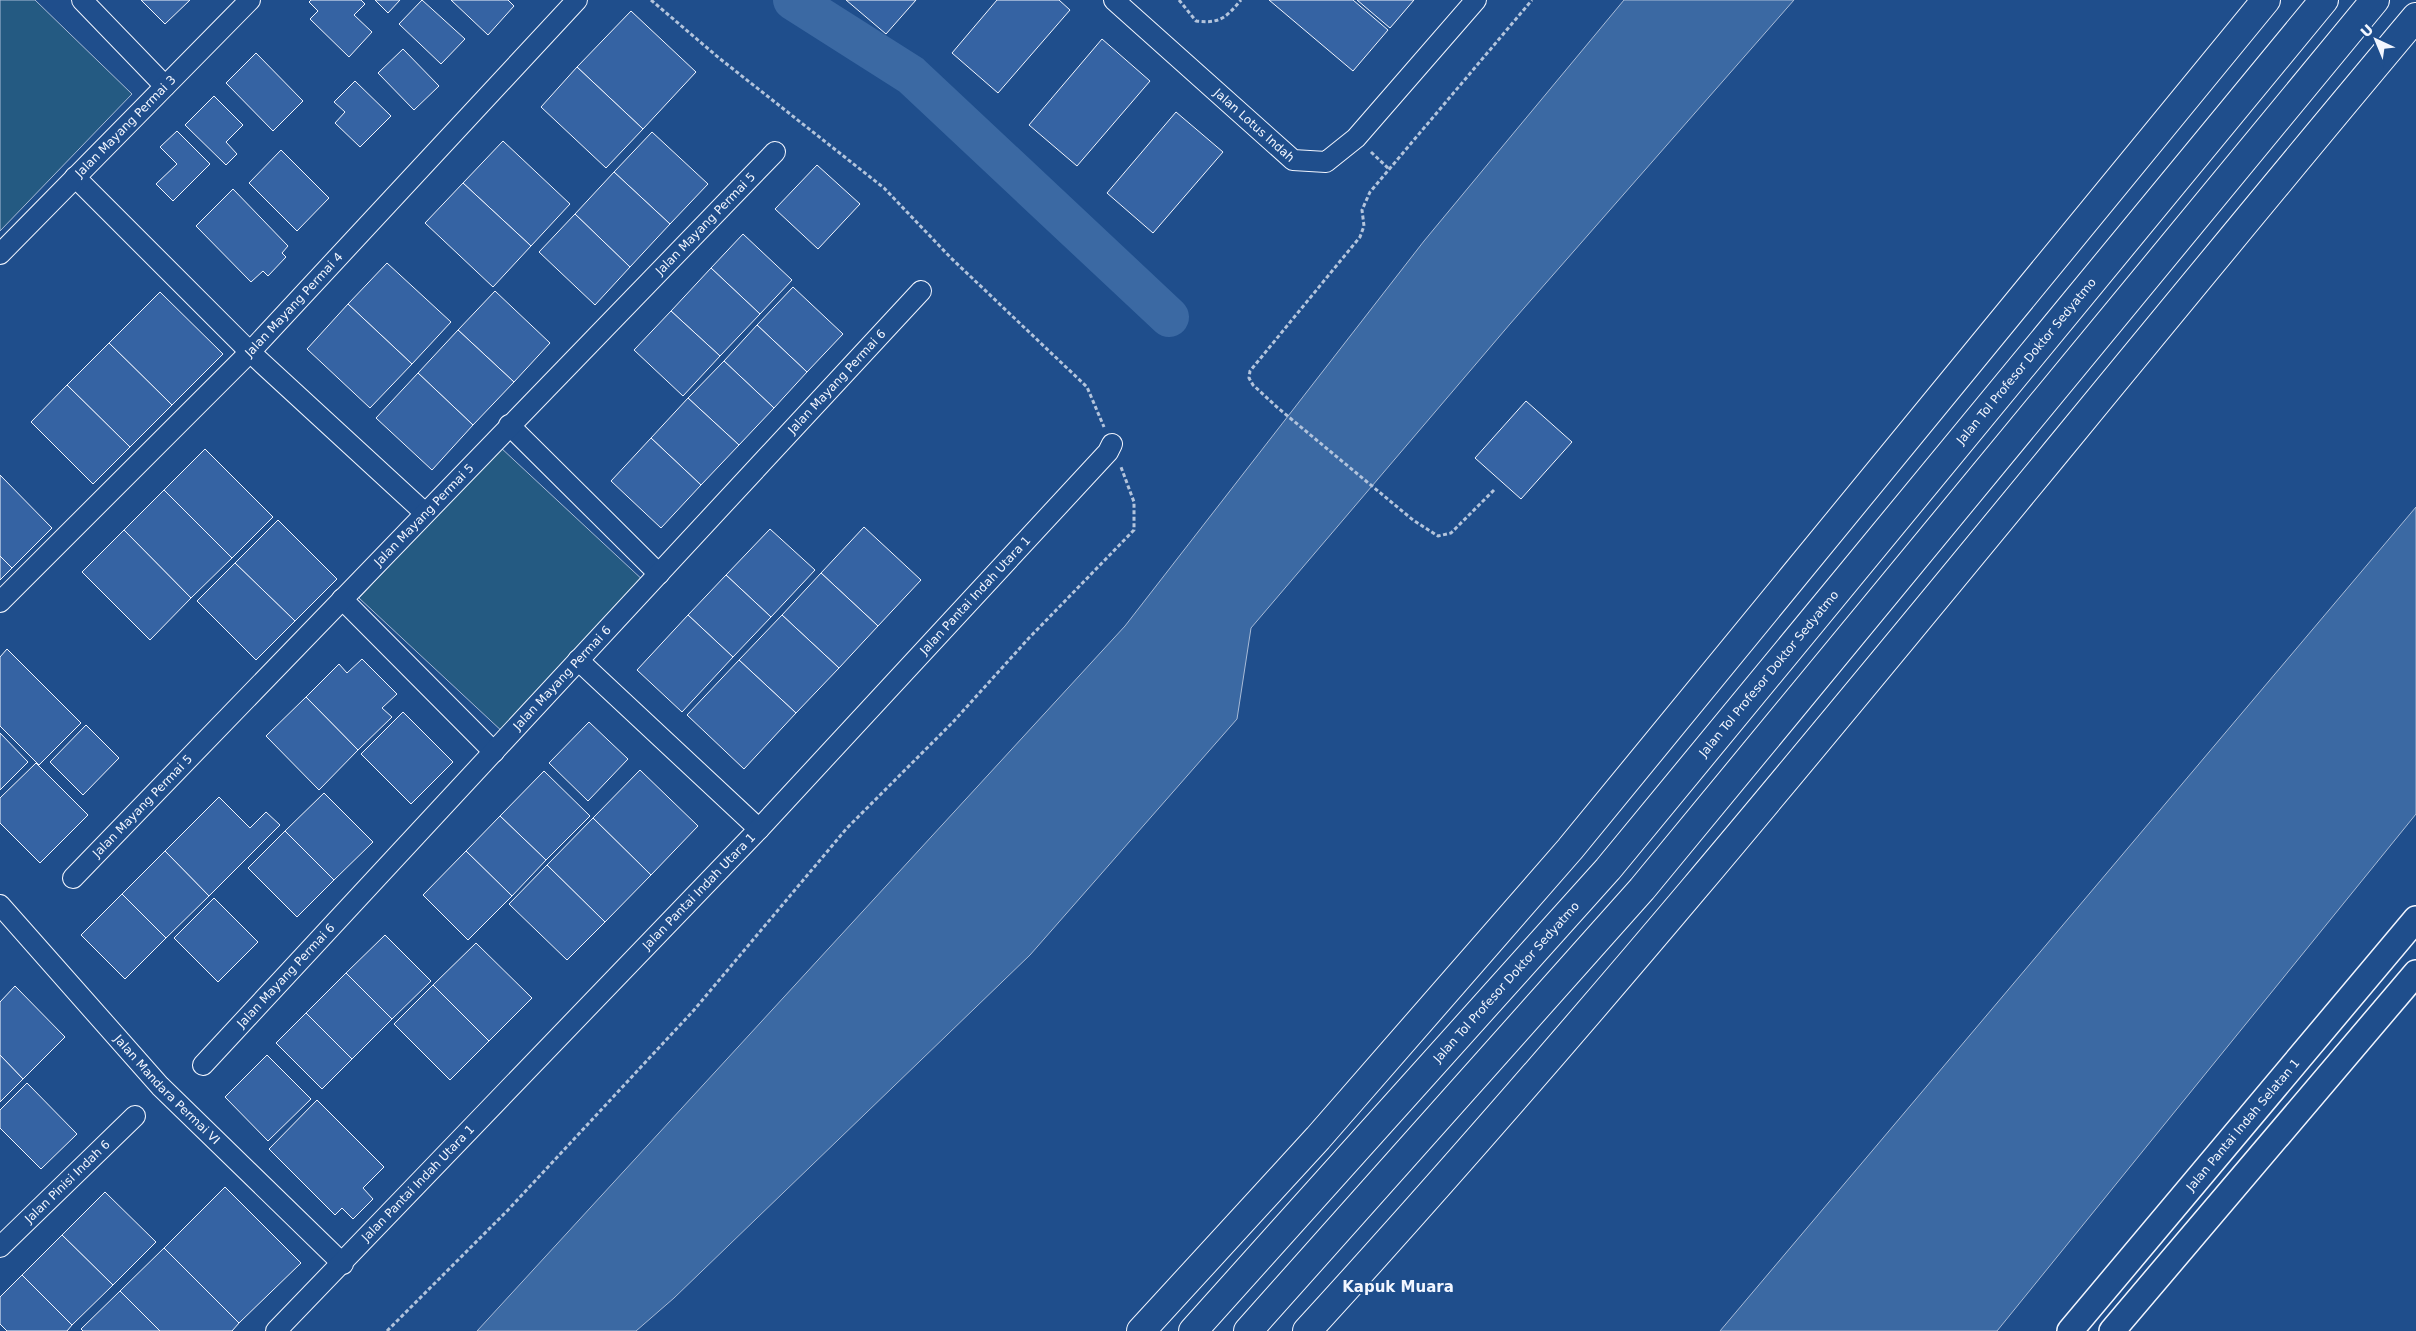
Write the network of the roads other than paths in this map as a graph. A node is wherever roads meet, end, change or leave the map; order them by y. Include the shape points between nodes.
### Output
1 (82, 0) edge
2 (250, 0) edge
3 (577, 0) edge
4 (1114, 0) edge
5 (1476, 0) edge
6 (2266, 0) edge
7 (2324, 0) edge
8 (2375, 0) edge
9 (2416, 17) edge
10 (165, 86) junction
11 (775, 152) dead end
12 (75, 177) junction
13 (0, 254) edge
14 (921, 291) dead end
15 (250, 352) junction
16 (509, 425) junction
17 (1112, 444) road end
18 (425, 514) junction
19 (658, 574) junction
20 (342, 599) junction
21 (0, 602) edge
22 (578, 660) junction
23 (494, 752) junction
24 (759, 829) junction
25 (73, 878) dead end
26 (0, 904) edge
27 (2416, 919) edge
28 (2416, 973) edge
29 (203, 1065) dead end
30 (135, 1116) dead end
31 (0, 1247) edge
32 (343, 1264) junction
33 (276, 1331) edge
34 (1141, 1331) edge
35 (1193, 1331) edge
36 (1248, 1331) edge
37 (1307, 1331) edge
38 (2070, 1331) edge
39 (2112, 1331) edge

1 - 10 street
2 - 10 street, Jalan Mayang Permai 3
3 - 15 street, Jalan Mayang Permai 4
4 - 5 street, Jalan Lotus Indah via 1293,160 1326,162 1356,138
6 - 34 highway via 1570,849 1318,1138
7 - 35 highway, Jalan Tol Profesor Doktor Sedyatmo via 1608,869
8 - 36 highway via 1642,889
9 - 37 highway via 1682,905 1402,1227
10 - 12 street, Jalan Mayang Permai 3
11 - 16 street, Jalan Mayang Permai 5
12 - 13 street, Jalan Mayang Permai 3
12 - 15 street
14 - 19 street, Jalan Mayang Permai 6
15 - 18 street
15 - 21 street, Jalan Mayang Permai 4
16 - 18 street, Jalan Mayang Permai 5
16 - 19 street
17 - 24 street, Jalan Pantai Indah Utara 1
18 - 20 street, Jalan Mayang Permai 5
19 - 22 street, Jalan Mayang Permai 6
20 - 23 street
20 - 25 street, Jalan Mayang Permai 5
22 - 23 street, Jalan Mayang Permai 6
22 - 24 street
23 - 29 street, Jalan Mayang Permai 6
24 - 32 street, Jalan Pantai Indah Utara 1
26 - 32 street, Jalan Mandara Permai VI via 160,1086
27 - 38 street, Jalan Pantai Indah Selatan 1
28 - 39 street
30 - 31 street, Jalan Pinisi Indah 6
32 - 33 street, Jalan Pantai Indah Utara 1

